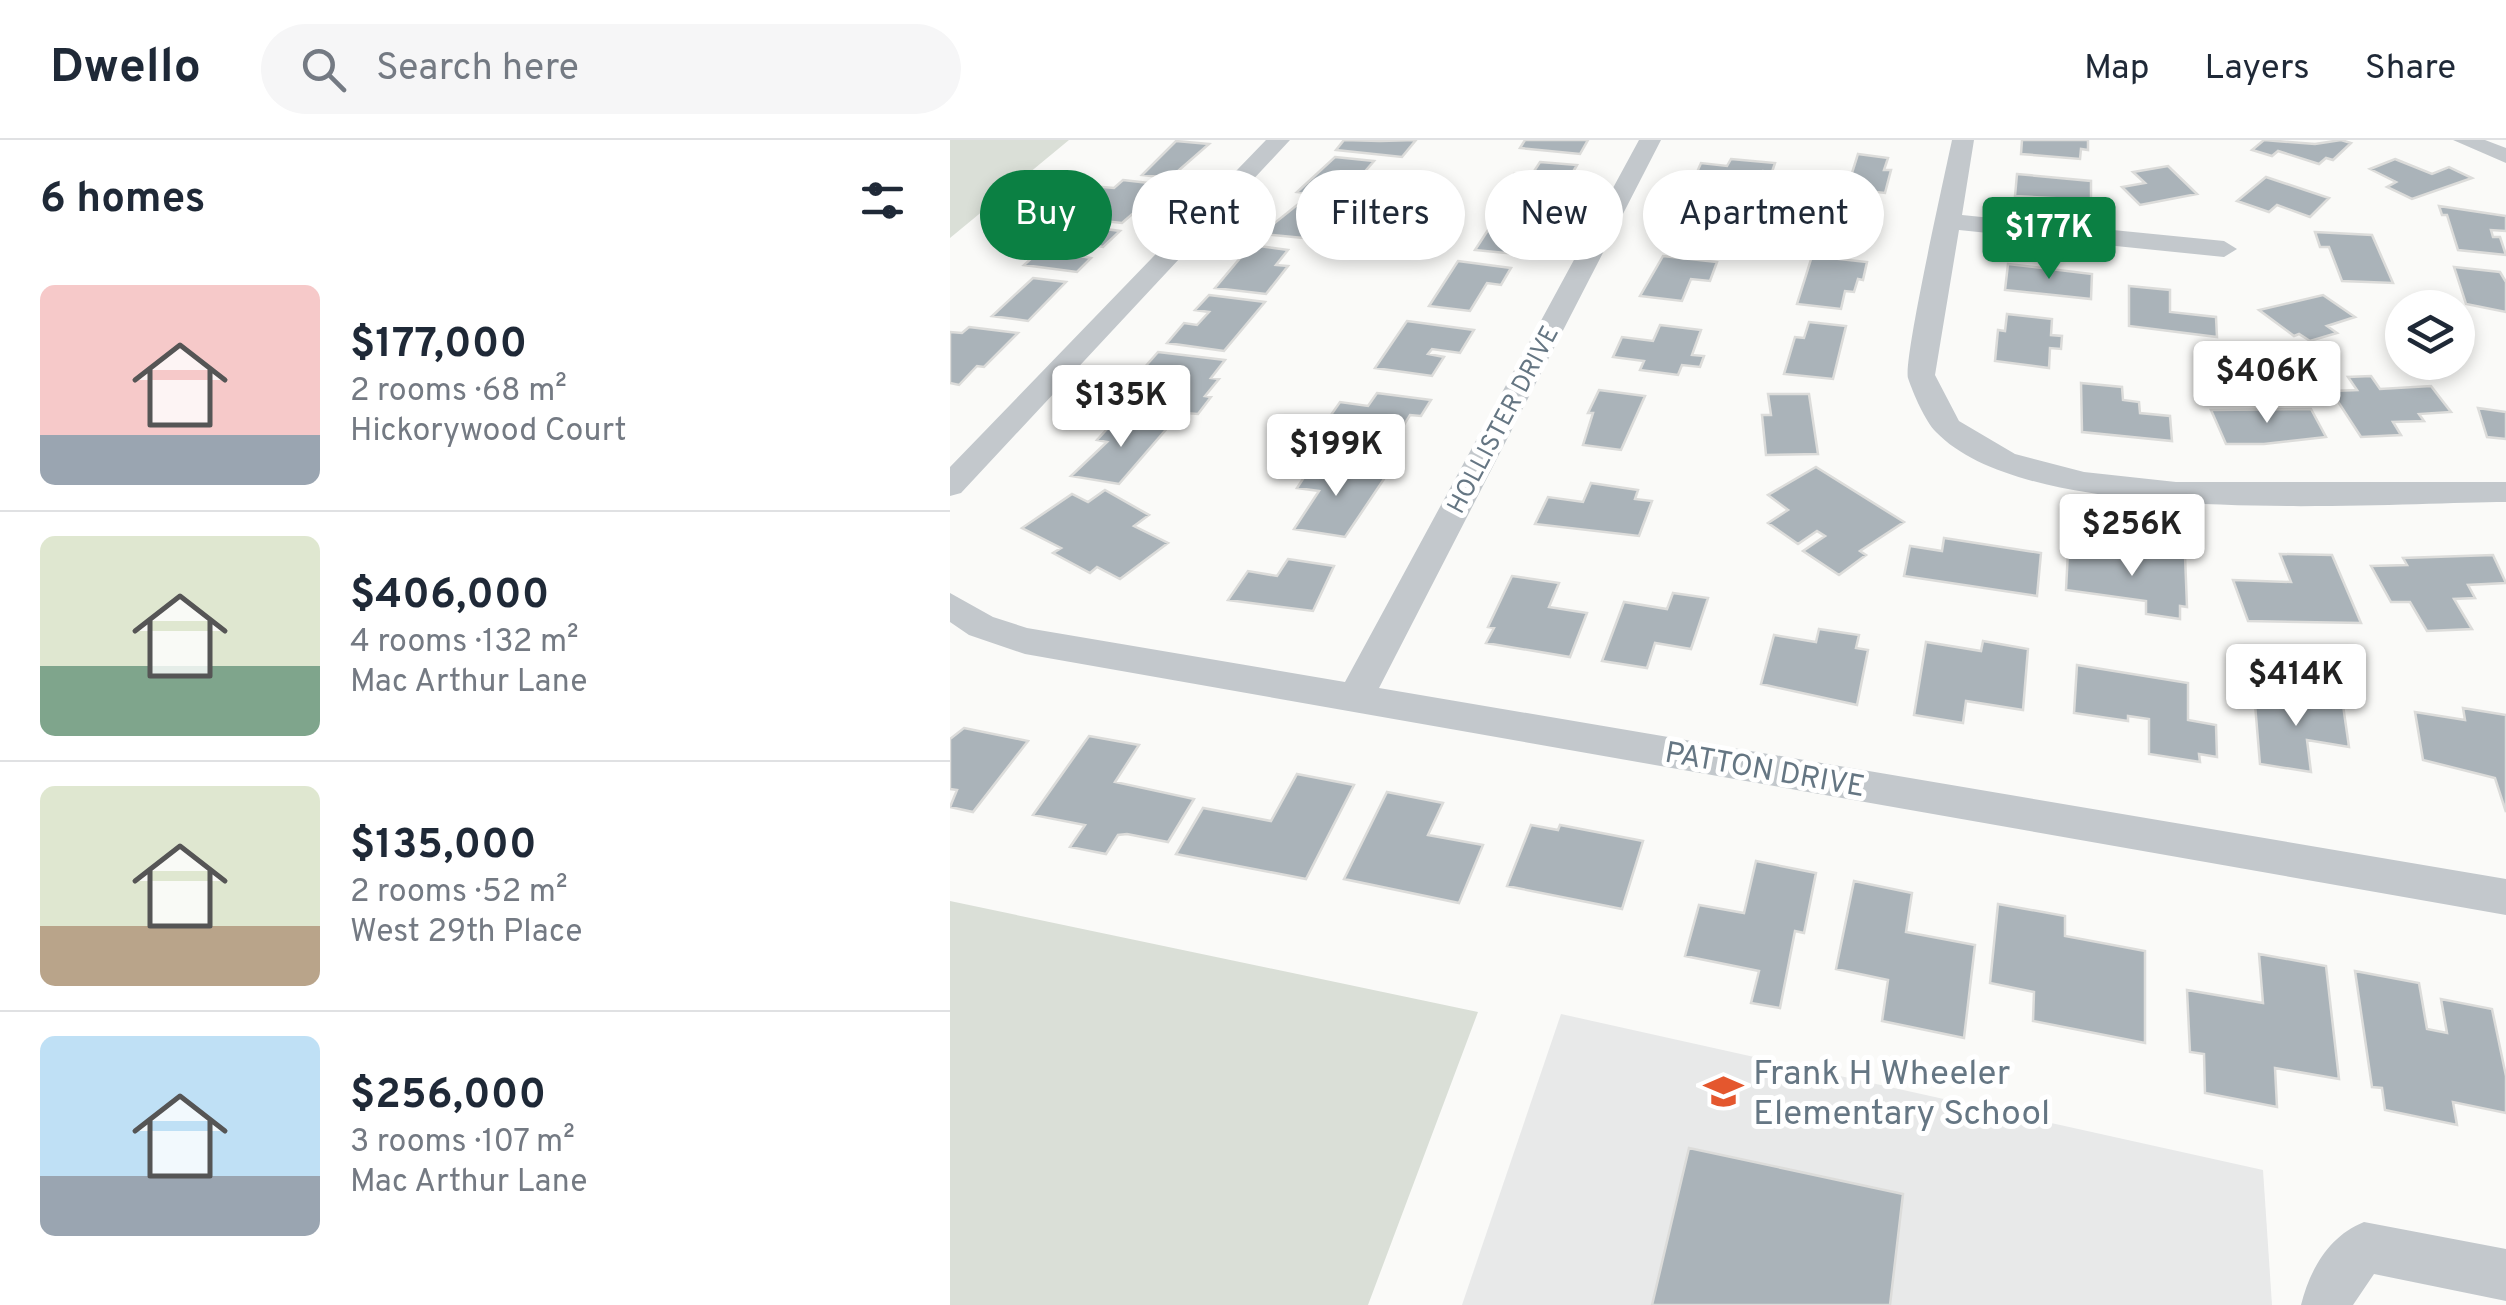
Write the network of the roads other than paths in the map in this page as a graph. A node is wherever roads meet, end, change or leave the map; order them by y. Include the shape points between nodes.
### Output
1 (1279, 140) edge
2 (1650, 140) edge
3 (1963, 140) edge
4 (2464, 140) edge
5 (2506, 156) edge
6 (1948, 220) junction
7 (2224, 249) dead end
8 (950, 486) edge
9 (2506, 492) edge
10 (950, 605) edge
11 (1355, 698) junction
12 (2506, 897) edge
13 (2506, 1275) edge
14 (2328, 1305) edge

1 - 8 street
2 - 11 street, HOLLISTER DRIVE
3 - 6 street
4 - 5 street
6 - 7 street
6 - 9 street via 1921,374 1924,395 1954,436 2006,464 2051,477 2186,492
10 - 11 street, PATTON DRIVE via 981,626 1025,640
11 - 12 street, PATTON DRIVE
13 - 14 street via 2364,1248 2332,1284

